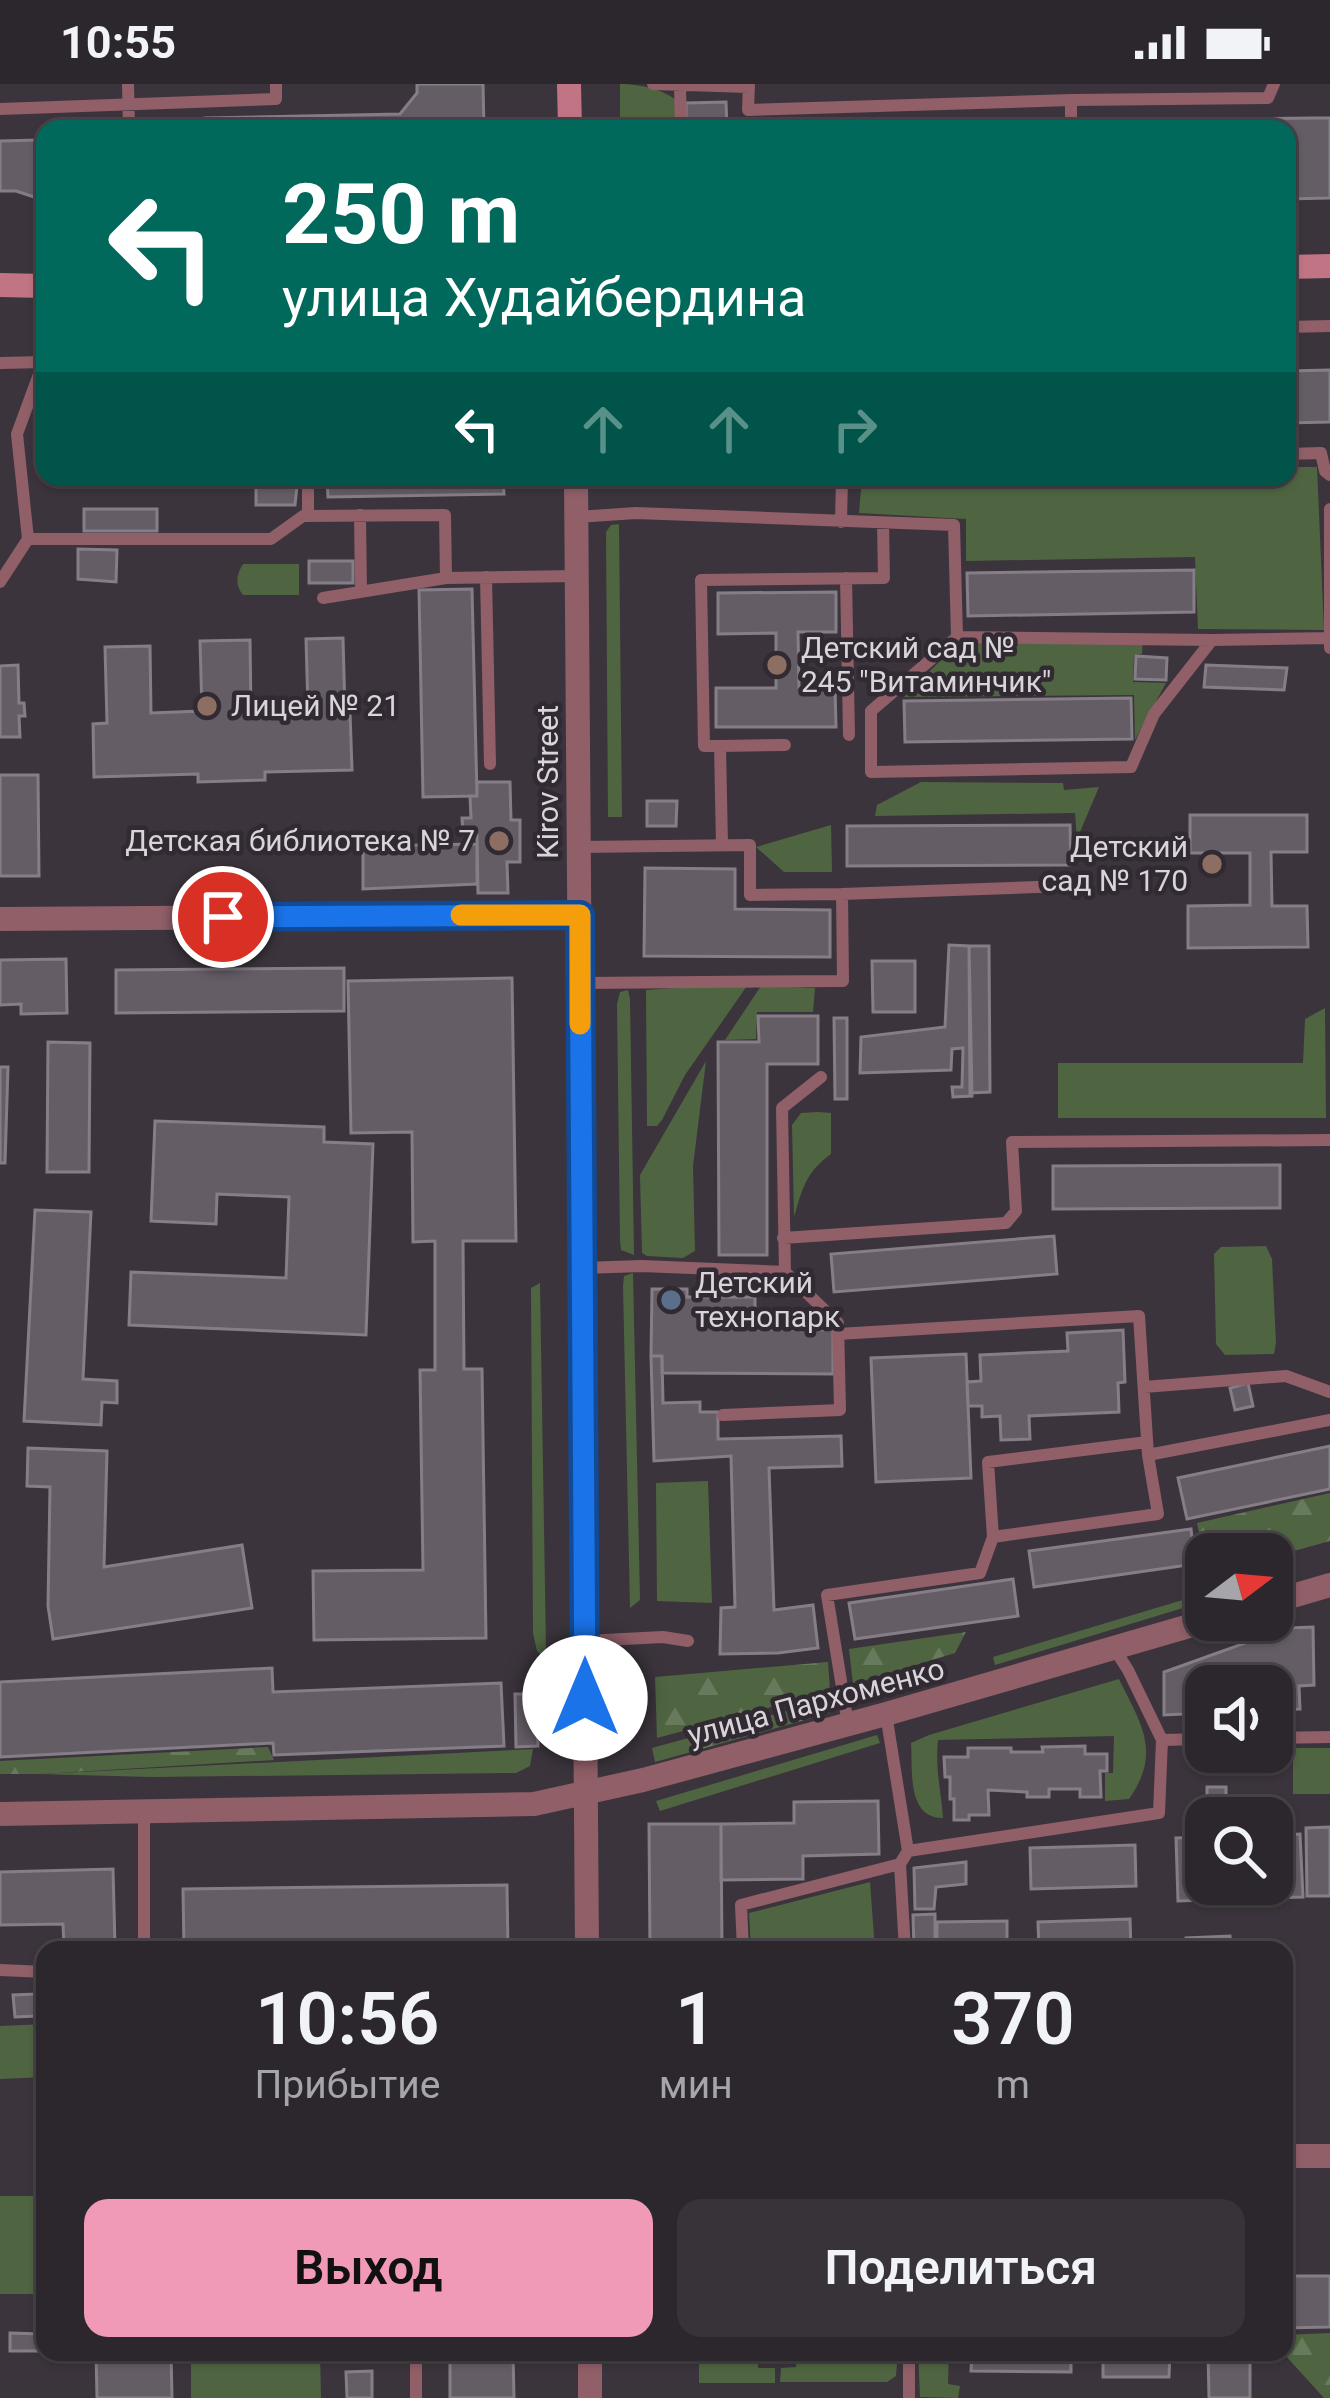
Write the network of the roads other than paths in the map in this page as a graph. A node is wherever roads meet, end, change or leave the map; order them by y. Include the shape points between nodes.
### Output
1 (128, 84) edge
2 (276, 84) edge
3 (569, 84) edge
4 (653, 84) edge
5 (1274, 84) edge
6 (748, 85) edge
7 (680, 86) edge
8 (1071, 100) junction
9 (129, 104) junction
10 (0, 109) edge
11 (129, 120) edge
12 (570, 120) edge
13 (681, 120) edge
14 (1071, 120) edge
15 (1330, 266) edge
16 (1296, 268) edge
17 (0, 285) edge
18 (36, 286) edge
19 (1330, 326) edge
20 (1296, 327) edge
21 (36, 361) edge
22 (0, 363) edge
23 (36, 384) edge
24 (1296, 454) edge
25 (1330, 475) edge
26 (308, 486) edge
27 (576, 486) edge
28 (842, 486) edge
29 (1330, 509) edge
30 (360, 515) junction
31 (308, 516) junction
32 (576, 517) junction
33 (841, 522) junction
34 (883, 523) junction
35 (28, 539) junction
36 (577, 576) junction
37 (486, 577) junction
38 (446, 578) junction
39 (846, 578) junction
40 (0, 582) edge
41 (361, 591) junction
42 (323, 598) dead end
43 (956, 637) junction
44 (1330, 638) edge
45 (1212, 640) junction
46 (1330, 648) edge
47 (849, 735) dead end
48 (785, 745) dead end
49 (720, 746) junction
50 (490, 764) dead end
51 (722, 845) junction
52 (579, 848) junction
53 (1064, 886) dead end
54 (842, 894) junction
55 (580, 915) junction
56 (0, 919) edge
57 (580, 983) junction
58 (820, 1077) dead end
59 (1330, 1140) edge
60 (783, 1238) junction
61 (582, 1268) junction
62 (785, 1272) junction
63 (838, 1334) junction
64 (1144, 1387) junction
65 (1330, 1392) edge
66 (724, 1415) dead end
67 (1330, 1420) edge
68 (1148, 1449) junction
69 (993, 1537) junction
70 (1330, 1585) edge
71 (1293, 1596) edge
72 (1185, 1627) edge
73 (585, 1640) junction
74 (688, 1641) dead end
75 (1114, 1648) junction
76 (886, 1714) junction
77 (848, 1724) junction
78 (1330, 1737) edge
79 (1293, 1738) edge
80 (1185, 1739) edge
81 (1162, 1740) junction
82 (586, 1793) junction
83 (0, 1814) edge
84 (144, 1814) junction
85 (904, 1858) junction
86 (144, 1941) edge
87 (587, 1941) edge
88 (743, 1941) edge
89 (905, 1941) edge
90 (0, 1970) edge
91 (36, 1972) edge
92 (1293, 2156) edge
93 (1330, 2156) edge
94 (416, 2361) edge
95 (590, 2361) edge
96 (909, 2361) edge
97 (416, 2398) edge
98 (590, 2398) edge
99 (909, 2398) edge

1 - 9 lane
2 - 9 lane via 276,99
3 - 12 main road
4 - 7 lane
5 - 8 lane via 1268,98
6 - 7 lane
6 - 8 lane via 748,110
7 - 13 lane
8 - 14 lane
9 - 10 lane
9 - 11 lane
15 - 16 main road
17 - 18 main road
19 - 20 lane
21 - 22 lane
23 - 35 lane via 16,434
24 - 25 lane via 1321,453
26 - 31 lane
27 - 32 street, Kirov Street
28 - 33 lane
29 - 44 lane
30 - 31 lane
30 - 38 lane via 445,515
30 - 41 lane
31 - 35 lane via 271,539
32 - 33 lane
32 - 36 street, Kirov Street
33 - 34 lane
34 - 39 lane via 884,578
34 - 43 lane via 954,525
35 - 40 lane
36 - 37 lane
36 - 52 street, Kirov Street
37 - 38 lane
37 - 50 lane
38 - 41 lane
39 - 47 lane
39 - 49 lane via 701,580 704,746
41 - 42 lane
43 - 45 lane
43 - 45 lane via 871,711 871,772 1132,767 1154,714
44 - 45 lane
44 - 46 lane
48 - 49 lane
49 - 51 lane
51 - 52 lane
51 - 54 lane via 750,845 750,895
52 - 55 street, Kirov Street
53 - 54 lane
54 - 57 lane via 843,981
55 - 56 street
55 - 57 street, Kirov Street
57 - 61 street, Kirov Street
58 - 60 lane via 782,1108
59 - 60 lane via 1012,1142 1016,1211 1006,1223
60 - 62 lane
61 - 62 lane
61 - 73 street, Kirov Street
62 - 63 lane via 838,1323
63 - 64 lane via 1139,1316
63 - 66 lane via 840,1410
64 - 65 lane via 1286,1376
64 - 68 lane
67 - 68 lane
68 - 69 lane via 1158,1514
68 - 69 lane via 988,1462
69 - 77 lane via 980,1573 827,1595
70 - 71 street
72 - 75 street, улица Пархоменко
73 - 74 lane
73 - 82 street, Kirov Street
75 - 76 street, улица Пархоменко
75 - 81 lane
76 - 77 street, улица Пархоменко
76 - 85 lane
77 - 82 street, улица Пархоменко
78 - 79 lane
80 - 81 lane
81 - 85 lane via 1159,1814
82 - 84 street, улица Пархоменко via 534,1804
82 - 87 street, Kirov Street
83 - 84 street, улица Пархоменко
84 - 86 lane
85 - 88 lane via 741,1905
85 - 89 lane
90 - 91 lane
92 - 93 street
94 - 97 lane
95 - 98 street
96 - 99 lane

